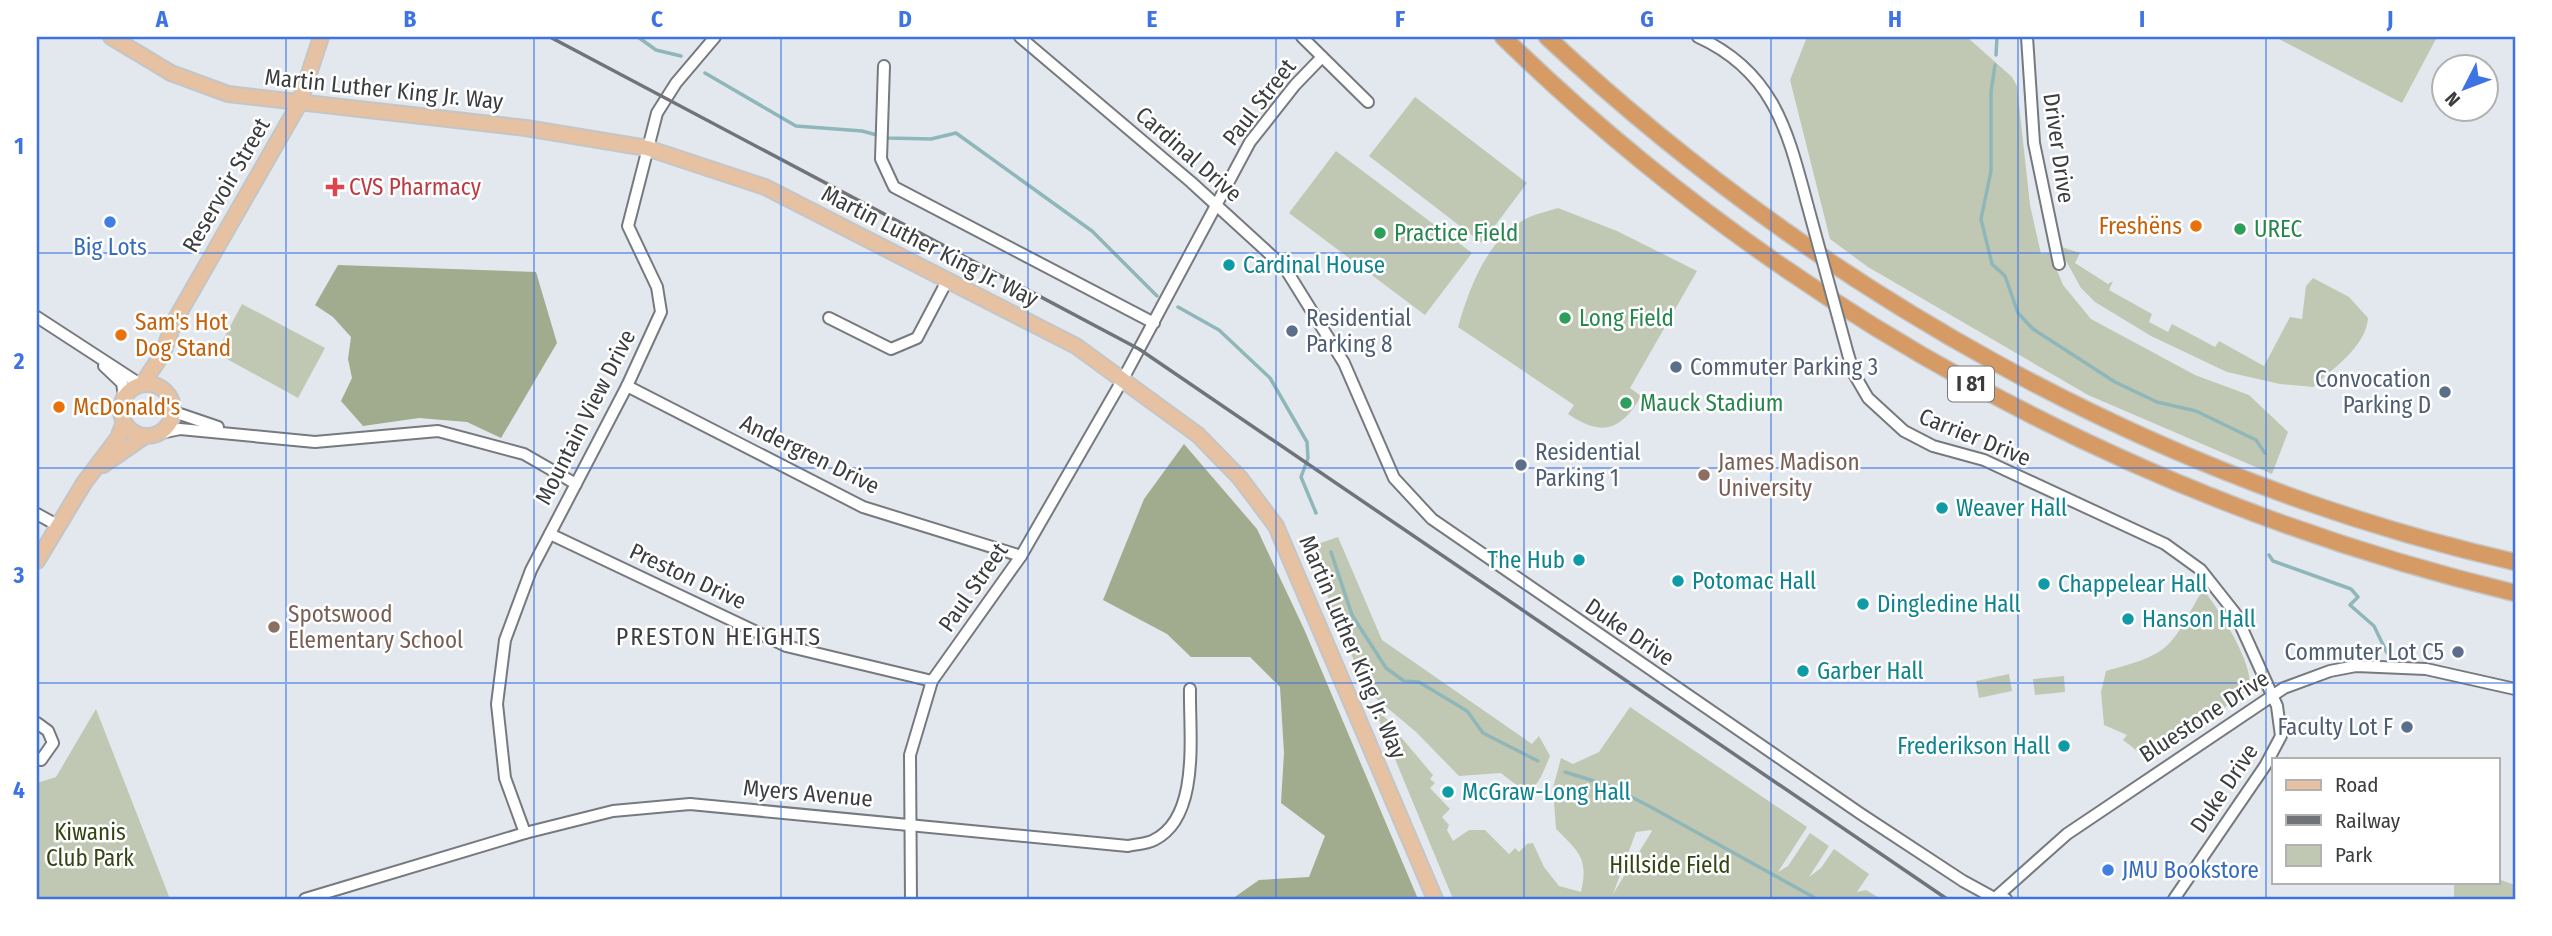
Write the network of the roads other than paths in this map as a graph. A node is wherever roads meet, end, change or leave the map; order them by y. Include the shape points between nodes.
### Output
1 (111, 37) edge
2 (321, 37) edge
3 (715, 37) edge
4 (1020, 37) edge
5 (1302, 37) edge
6 (1503, 37) edge
7 (1547, 37) edge
8 (1698, 37) edge
9 (2027, 37) edge
10 (1322, 57) junction
11 (884, 65) dead end
12 (1367, 102) dead end
13 (299, 104) junction
14 (647, 148) junction
15 (1215, 204) junction
16 (2059, 264) dead end
17 (947, 281) junction
18 (1317, 316) joint
19 (37, 317) edge
20 (829, 317) dead end
21 (1154, 323) junction
22 (81, 346) junction
23 (163, 353) junction
24 (1124, 379) junction
25 (142, 384) junction
26 (627, 386) junction
27 (164, 389) junction
28 (124, 396) junction
29 (174, 412) junction
30 (124, 422) junction
31 (161, 433) junction
32 (145, 436) junction
33 (251, 436) junction
34 (84, 483) junction
35 (576, 484) junction
36 (37, 514) edge
37 (57, 526) junction
38 (550, 534) junction
39 (1021, 556) junction
40 (37, 561) edge
41 (2515, 562) edge
42 (2515, 593) edge
43 (932, 681) junction
44 (1190, 689) dead end
45 (2515, 689) edge
46 (2272, 694) junction
47 (37, 723) edge
48 (41, 760) dead end
49 (908, 823) junction
50 (525, 833) junction
51 (305, 899) edge
52 (911, 899) edge
53 (1435, 899) edge
54 (1998, 899) edge
55 (2174, 899) edge

1 - 13 main road, Martin Luther King Jr. Way via 199,85
2 - 13 main road, Reservoir Street
3 - 14 street, Mountain View Drive via 666,97
4 - 15 street, Cardinal Drive
5 - 10 street
6 - 42 highway, I 81 via 1603,128 1725,226 1820,294 1966,381 2100,449 2255,515 2407,565
7 - 41 highway, I 81 via 1649,128 1750,206 1908,312 2007,368 2125,427 2263,484 2415,536
8 - 46 street, Carrier Drive, bridge via 1735,60 1770,97 1786,127 1848,355 1872,404 1913,437 1984,460 2150,536 2192,562 2235,613
9 - 16 street, Driver Drive via 2034,143
10 - 12 street
10 - 15 street, Paul Street via 1250,142
11 - 21 street via 881,159 894,187
13 - 14 main road, Martin Luther King Jr. Way via 526,128
13 - 23 main road, Reservoir Street via 174,322
14 - 17 main road, Martin Luther King Jr. Way via 765,187
14 - 26 street, Mountain View Drive via 628,226 657,287 660,312
15 - 18 street, Cardinal Drive via 1278,260
15 - 21 street, Paul Street
17 - 20 street via 917,338 891,349
17 - 24 main road, Martin Luther King Jr. Way via 1076,346
18 - 54 street, Duke Drive via 1344,363 1390,471 1432,519 1861,814
19 - 22 street
21 - 24 street, Paul Street
22 - 25 street
22 - 28 street via 118,377
23 - 25 main road, Reservoir Street
23 - 27 main road, Reservoir Street
24 - 39 street, Paul Street
24 - 53 main road, Martin Luther King Jr. Way via 1220,456 1276,526
25 - 27 main road
25 - 28 main road
26 - 35 street, Mountain View Drive
26 - 39 street, Andergren Drive via 863,507
27 - 29 main road
28 - 30 main road
29 - 31 main road
29 - 33 street
30 - 32 main road
30 - 34 main road via 118,438
31 - 32 main road
31 - 33 street via 180,429
32 - 34 main road
33 - 35 street via 314,442 438,431 524,454
34 - 37 main road
35 - 38 street, Mountain View Drive
36 - 37 street
37 - 40 main road
38 - 43 street, Preston Drive via 786,646
38 - 50 street, Mountain View Drive via 505,640 497,704 505,778
39 - 43 street, Paul Street
43 - 49 street, Paul Street via 910,755
44 - 49 street, Myers Avenue via 1188,798 1173,826 1154,840 1128,846
45 - 46 street, Bluestone Drive via 2426,669 2356,666
46 - 54 street, Bluestone Drive via 2067,834
46 - 55 street, Duke Drive via 2280,718 2278,744
47 - 48 street via 48,731 53,743
49 - 50 street, Myers Avenue via 690,804 613,811
49 - 52 street, Paul Street
50 - 51 street, Myers Avenue

